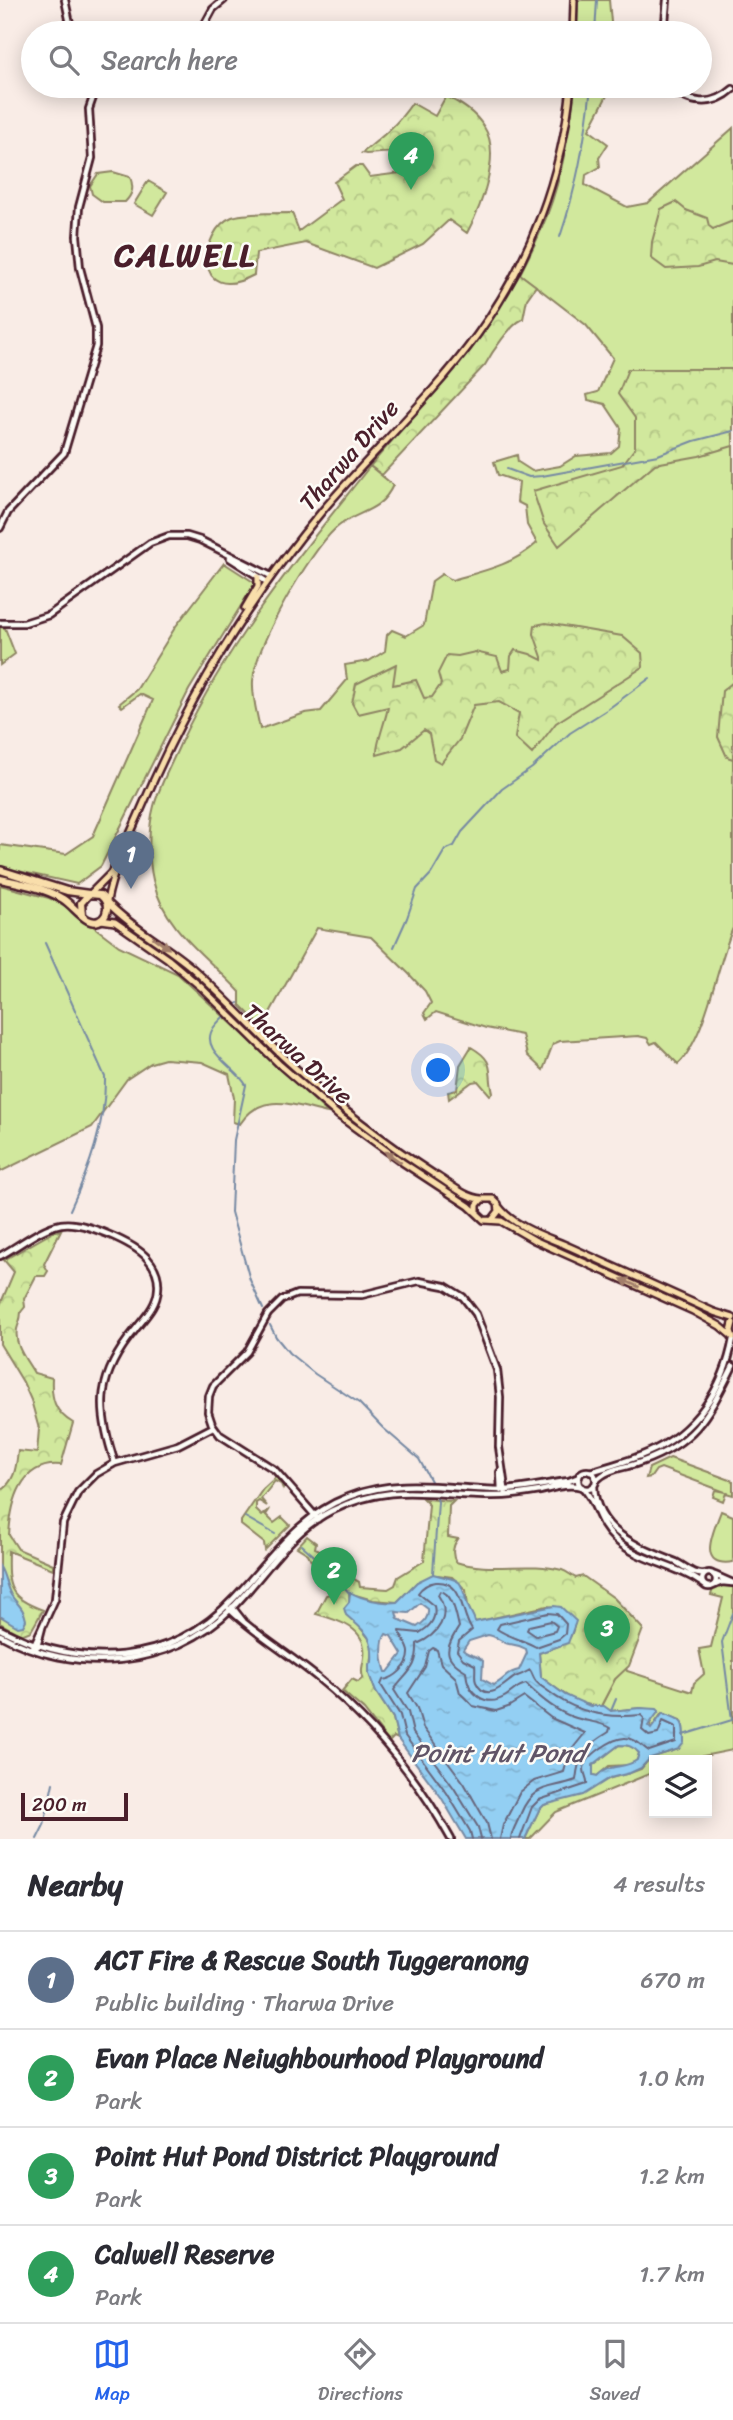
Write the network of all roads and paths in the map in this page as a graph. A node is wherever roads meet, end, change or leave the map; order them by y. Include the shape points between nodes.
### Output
1 (65, 0) edge
2 (224, 0) edge
3 (574, 0) edge
4 (667, 0) edge
5 (69, 21) edge
6 (206, 21) edge
7 (573, 21) edge
8 (665, 21) edge
9 (733, 89) edge
10 (93, 98) edge
11 (569, 98) edge
12 (688, 98) edge
13 (0, 527) edge
14 (230, 557) junction
15 (258, 576) junction
16 (269, 579) junction
17 (242, 618) junction
18 (0, 623) edge
19 (128, 841) junction
20 (0, 870) edge
21 (0, 878) edge
22 (24, 881) junction
23 (90, 894) junction
24 (107, 902) junction
25 (82, 915) junction
26 (98, 921) junction
27 (482, 1199) junction
28 (499, 1207) junction
29 (478, 1215) junction
30 (492, 1220) junction
31 (0, 1256) edge
32 (733, 1320) edge
33 (733, 1338) edge
34 (733, 1366) edge
35 (213, 1427) junction
36 (656, 1453) junction
37 (115, 1463) junction
38 (590, 1472) junction
39 (579, 1477) junction
40 (595, 1483) junction
41 (583, 1487) junction
42 (503, 1493) junction
43 (315, 1518) junction
44 (708, 1574) junction
45 (733, 1583) edge
46 (703, 1584) junction
47 (713, 1586) junction
48 (230, 1607) junction
49 (0, 1629) edge
50 (0, 1635) edge
51 (35, 1648) junction
52 (451, 1839) edge

1 - 5 street
2 - 6 street
3 - 7 main road
4 - 8 street
9 - 12 street via 718,99 702,102
10 - 13 street via 89,108 92,158 76,236 96,346 64,453 8,512
11 - 16 main road, Tharwa Drive via 552,184 533,236 493,312
14 - 15 street
14 - 16 street
14 - 18 street via 196,539 166,537 150,543 49,615 24,623
15 - 16 street
15 - 17 main road via 258,586
16 - 17 main road, Tharwa Drive
17 - 19 main road, Tharwa Drive via 174,736
19 - 23 main road, Tharwa Drive via 111,873
19 - 24 main road, Tharwa Drive
20 - 22 highway
21 - 22 highway
22 - 23 highway
22 - 25 highway via 59,897
23 - 24 highway
23 - 25 highway via 81,903
24 - 26 highway via 107,911
24 -> 27 main road, Tharwa Drive via 185,962 352,1116 466,1195
25 - 26 highway
29 -> 26 main road, Tharwa Drive via 339,1116 151,946 115,922
27 - 28 main road via 493,1199
27 - 29 main road
28 - 30 main road
28 - 32 main road via 519,1223
29 - 30 main road
33 -> 30 main road via 710,1320
31 - 37 street via 52,1227 79,1223 135,1249 154,1268 158,1283 155,1302 117,1352 103,1388 103,1422
32 - 33 main road
33 - 36 street via 729,1360 707,1404 690,1426
34 - 36 street via 705,1418 665,1452
35 - 37 street via 178,1446
35 - 42 street via 208,1404 213,1386 247,1352 268,1314 282,1300 307,1293 362,1295 427,1281 453,1290 470,1306 493,1357 500,1384
35 - 43 street via 275,1469
36 - 38 street
36 - 40 street via 608,1472
37 - 51 street via 86,1483 67,1512 58,1588
38 - 39 street
38 - 40 street
39 - 41 street
39 - 42 street
40 - 41 street
40 - 44 street via 607,1521 626,1541 695,1573
41 - 42 street
41 - 46 street via 617,1541
42 - 43 street via 376,1494
42 - 43 street via 398,1485 337,1502
43 - 48 street
44 - 45 street
44 - 46 street via 702,1577
44 - 47 street via 716,1579
45 - 47 street
46 - 47 street
48 - 51 street via 190,1632 135,1653 92,1657
48 - 52 street via 368,1723 415,1781
49 - 51 street
50 - 51 street

